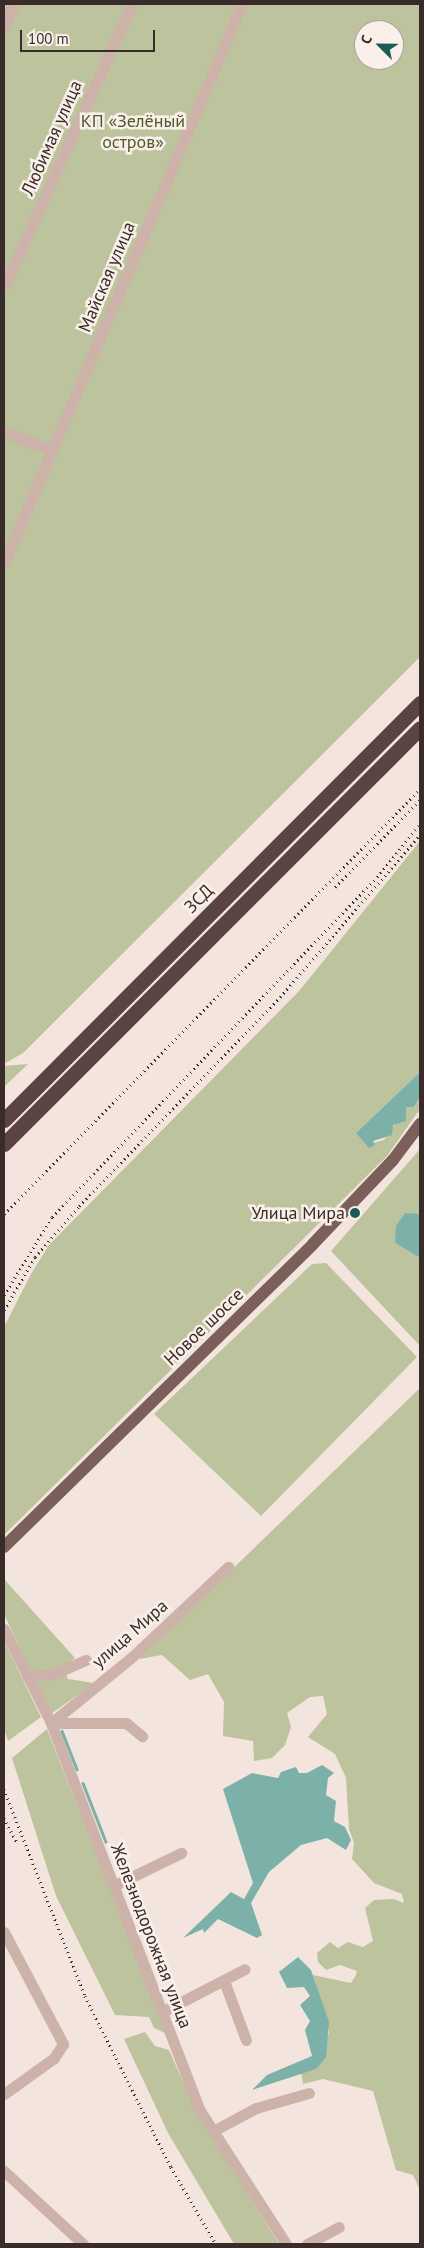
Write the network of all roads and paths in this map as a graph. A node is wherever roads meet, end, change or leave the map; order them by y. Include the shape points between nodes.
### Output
1 (14, 4) edge
2 (132, 4) edge
3 (242, 4) edge
4 (4, 27) edge
5 (4, 287) edge
6 (4, 432) edge
7 (52, 450) junction
8 (4, 563) edge
9 (420, 703) edge
10 (420, 728) edge
11 (4, 1120) edge
12 (420, 1124) edge
13 (4, 1144) edge
14 (4, 1547) edge
15 (228, 1567) dead end
16 (4, 1629) edge
17 (86, 1660) dead end
18 (27, 1676) junction
19 (51, 1723) junction
20 (142, 1736) dead end
21 (181, 1853) dead end
22 (114, 1886) junction
23 (4, 1932) edge
24 (244, 1969) dead end
25 (224, 1981) junction
26 (162, 2012) junction
27 (246, 2040) dead end
28 (309, 2093) dead end
29 (4, 2094) edge
30 (213, 2130) junction
31 (4, 2171) edge
32 (339, 2227) dead end
33 (83, 2244) edge
34 (286, 2244) edge
35 (307, 2244) edge

1 - 4 street
2 - 5 street, Любимая улица
3 - 7 street, Майская улица
6 - 7 street
7 - 8 street, Майская улица
9 - 11 highway, ЗСД
10 - 13 highway, ЗСД
12 - 14 main road, Новое шоссе via 394,1160 324,1232
15 - 19 street, улица Мира via 132,1657
16 - 18 street, Железнодорожная улица
17 - 18 street via 54,1674
18 - 19 street, Железнодорожная улица
19 - 20 street via 126,1723
19 - 22 street, Железнодорожная улица
21 - 22 street
22 - 26 street, Железнодорожная улица
23 - 29 street via 61,2034 60,2052
24 - 25 street
25 - 26 street
25 - 27 street
26 - 30 street, Железнодорожная улица via 199,2109
28 - 30 street via 256,2108
30 - 34 street, Железнодорожная улица
31 - 33 street
32 - 35 street

